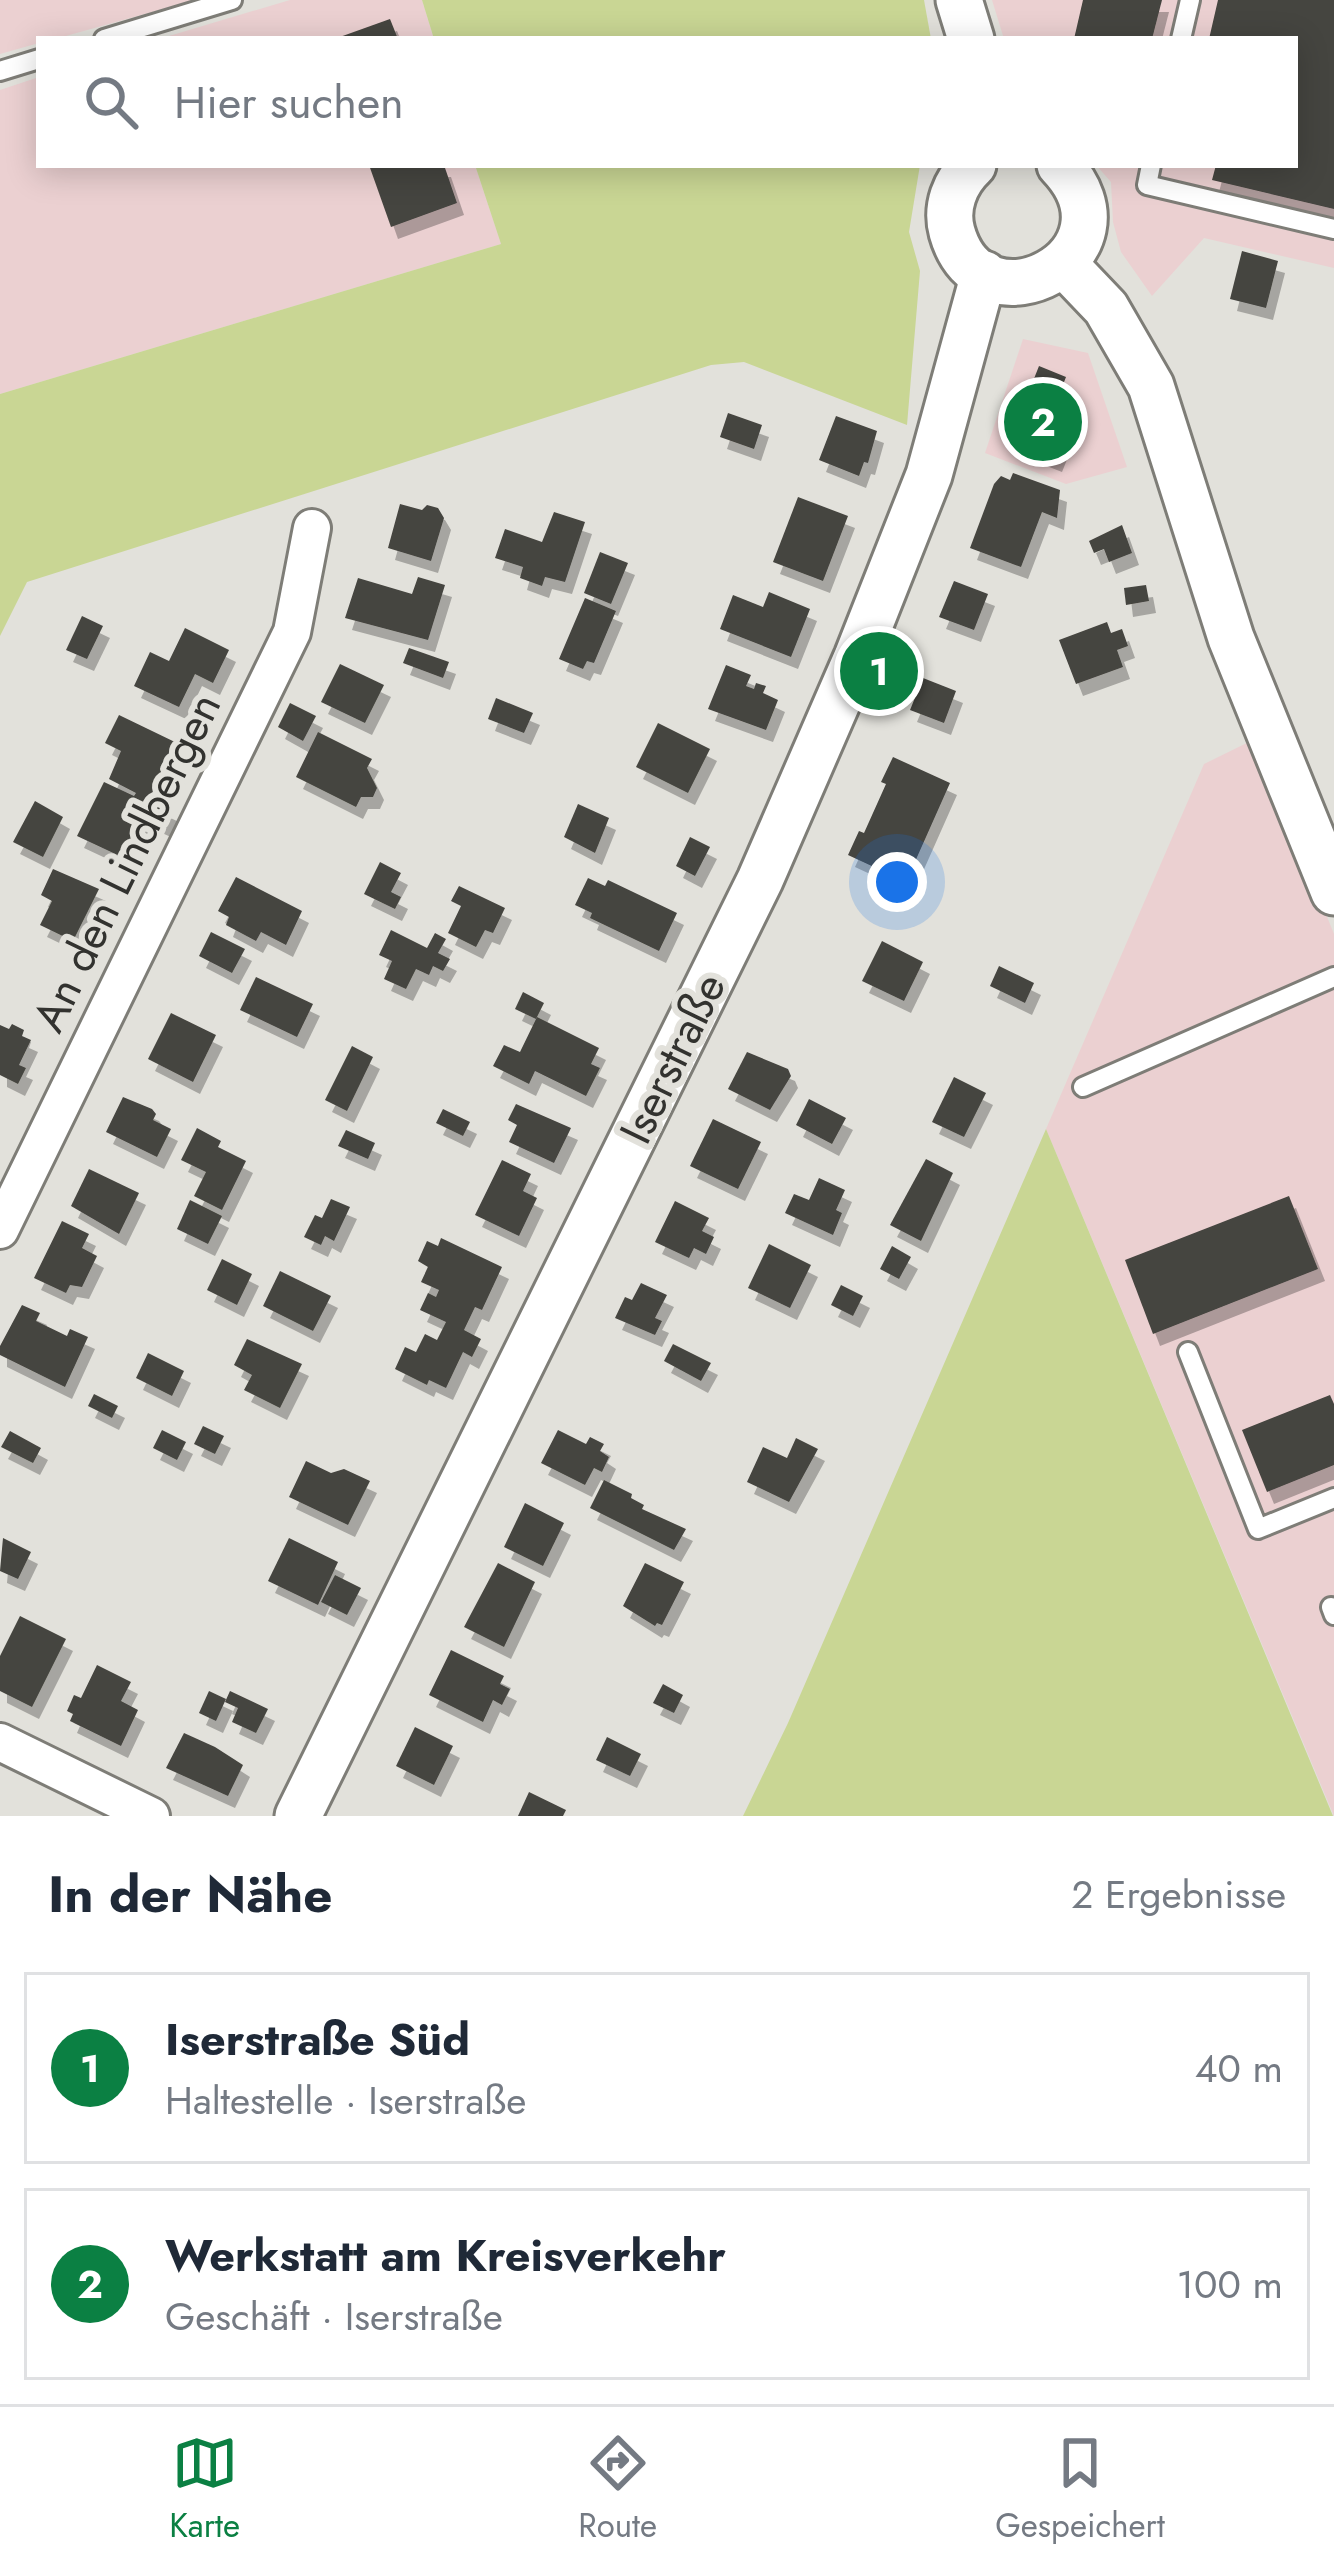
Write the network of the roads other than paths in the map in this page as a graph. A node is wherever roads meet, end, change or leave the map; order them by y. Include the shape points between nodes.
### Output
1 (232, 0) edge
2 (959, 0) edge
3 (1190, 0) edge
4 (114, 36) edge
5 (970, 36) edge
6 (1182, 36) edge
7 (36, 60) edge
8 (0, 71) edge
9 (971, 168) edge
10 (1062, 168) edge
11 (1150, 168) edge
12 (1334, 229) edge
13 (1064, 264) junction
14 (984, 274) junction
15 (312, 528) dead end
16 (1334, 892) edge
17 (1334, 977) edge
18 (1083, 1087) dead end
19 (0, 1230) edge
20 (1188, 1352) dead end
21 (1334, 1498) edge
22 (0, 1742) edge
23 (152, 1816) edge
24 (298, 1816) edge

1 - 4 lane
2 - 5 street
3 - 6 lane
7 - 8 lane
9 - 14 street via 956,185 950,226 956,245
10 - 13 street via 1084,212
11 - 12 lane via 1147,185
13 - 14 street via 1026,282
13 - 16 street via 1106,308 1151,386 1231,638
14 - 24 street, Iserstraße via 929,475 760,880
15 - 19 street, An den Lindbergen via 292,632
17 - 18 lane
20 - 21 lane via 1258,1529
22 - 23 street

